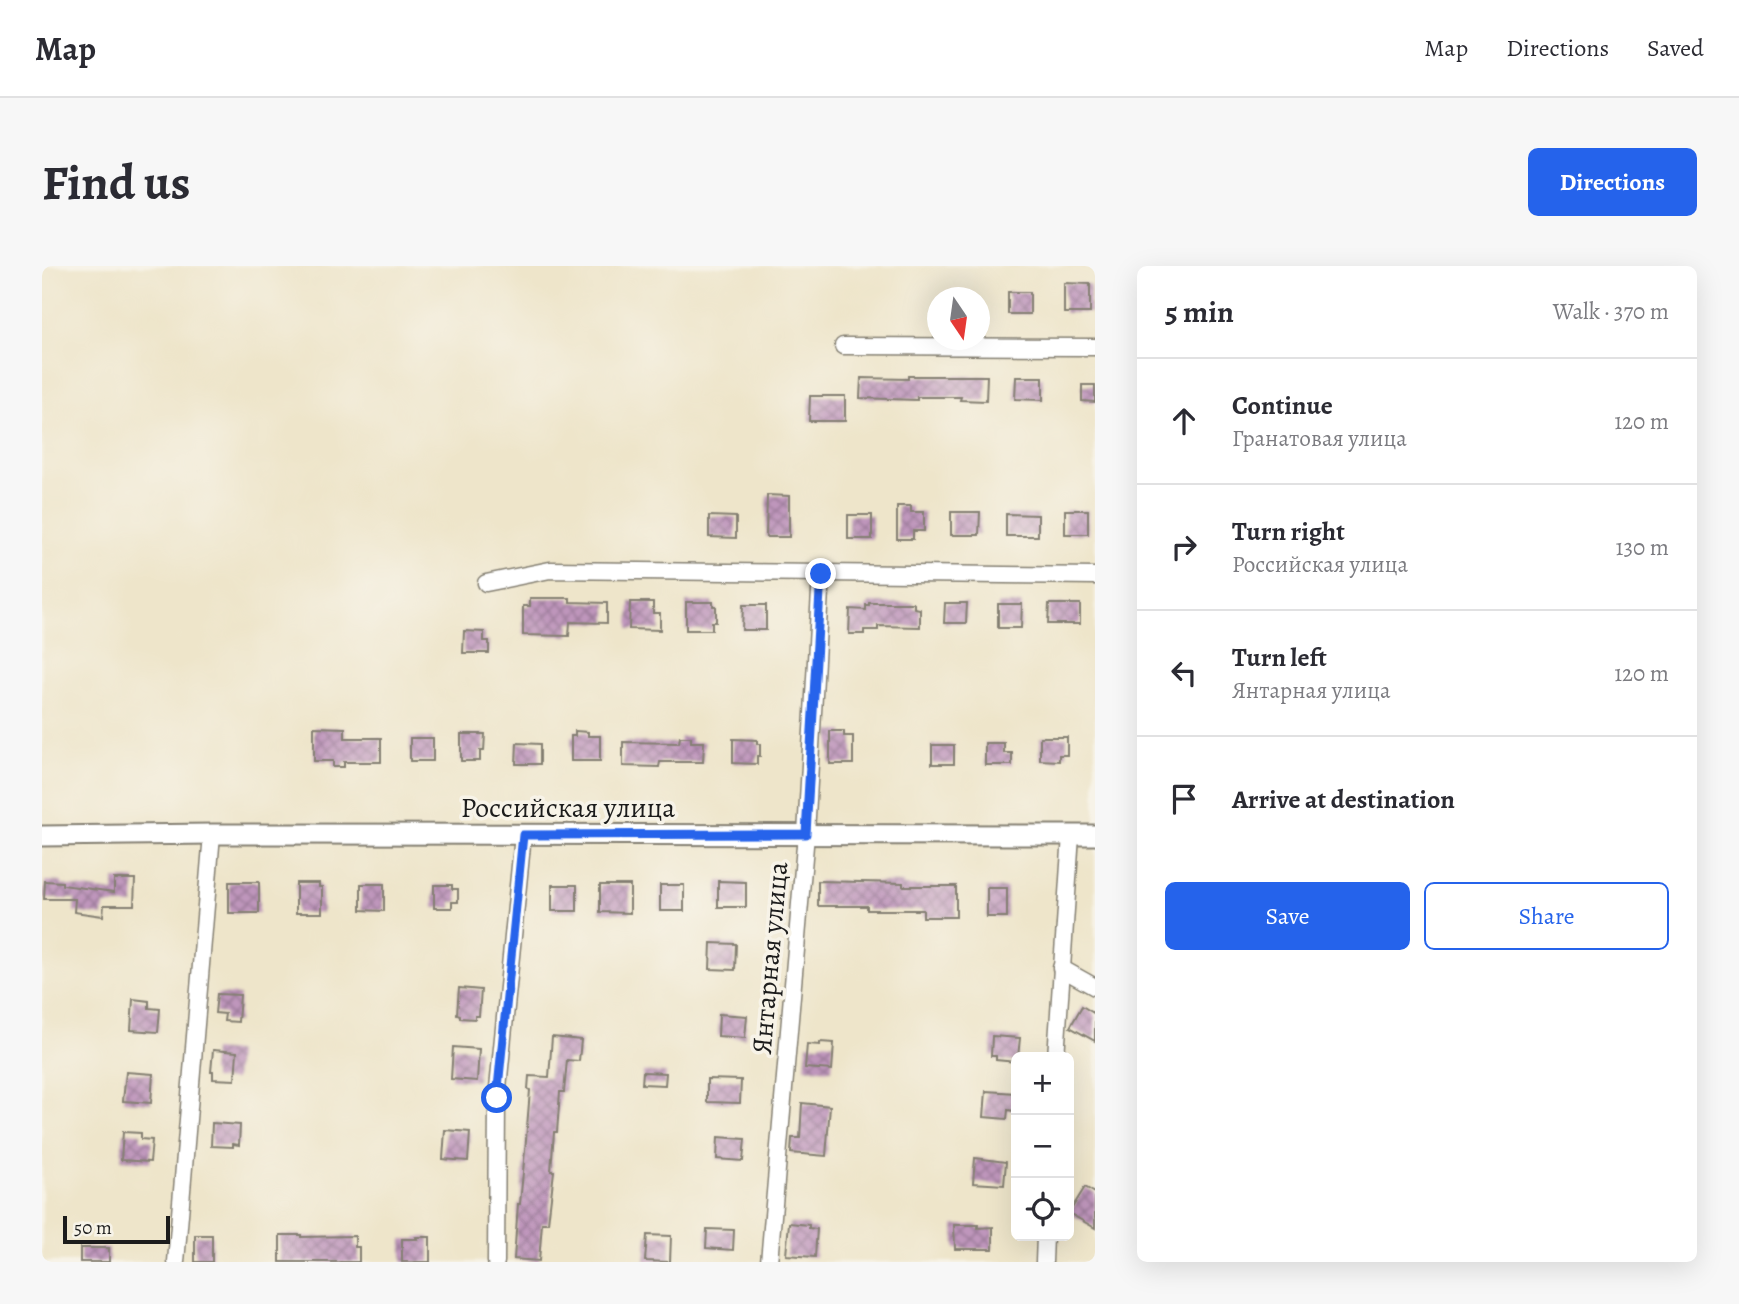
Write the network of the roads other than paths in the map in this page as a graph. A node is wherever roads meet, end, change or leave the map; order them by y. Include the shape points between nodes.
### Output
1 (843, 346) dead end
2 (1095, 347) edge
3 (821, 574) junction
4 (1095, 576) edge
5 (486, 583) dead end
6 (212, 834) junction
7 (806, 834) junction
8 (523, 835) junction
9 (1071, 835) junction
10 (1095, 835) edge
11 (42, 836) edge
12 (1061, 968) junction
13 (1095, 987) edge
14 (1056, 1052) edge
15 (1045, 1241) edge
16 (176, 1262) edge
17 (496, 1262) edge
18 (769, 1262) edge
19 (1044, 1262) edge

1 - 2 street
3 - 4 street
3 - 5 street via 550,570
3 - 7 street, Янтарная улица
6 - 8 main road, Российская улица
6 - 11 main road, Российская улица
6 - 16 street
7 - 8 main road, Российская улица
7 - 9 main road, Российская улица
7 - 18 street, Янтарная улица
8 - 17 street via 497,1098
9 - 10 main road, Российская улица
9 - 12 street
12 - 13 street
12 - 14 street
15 - 19 street

